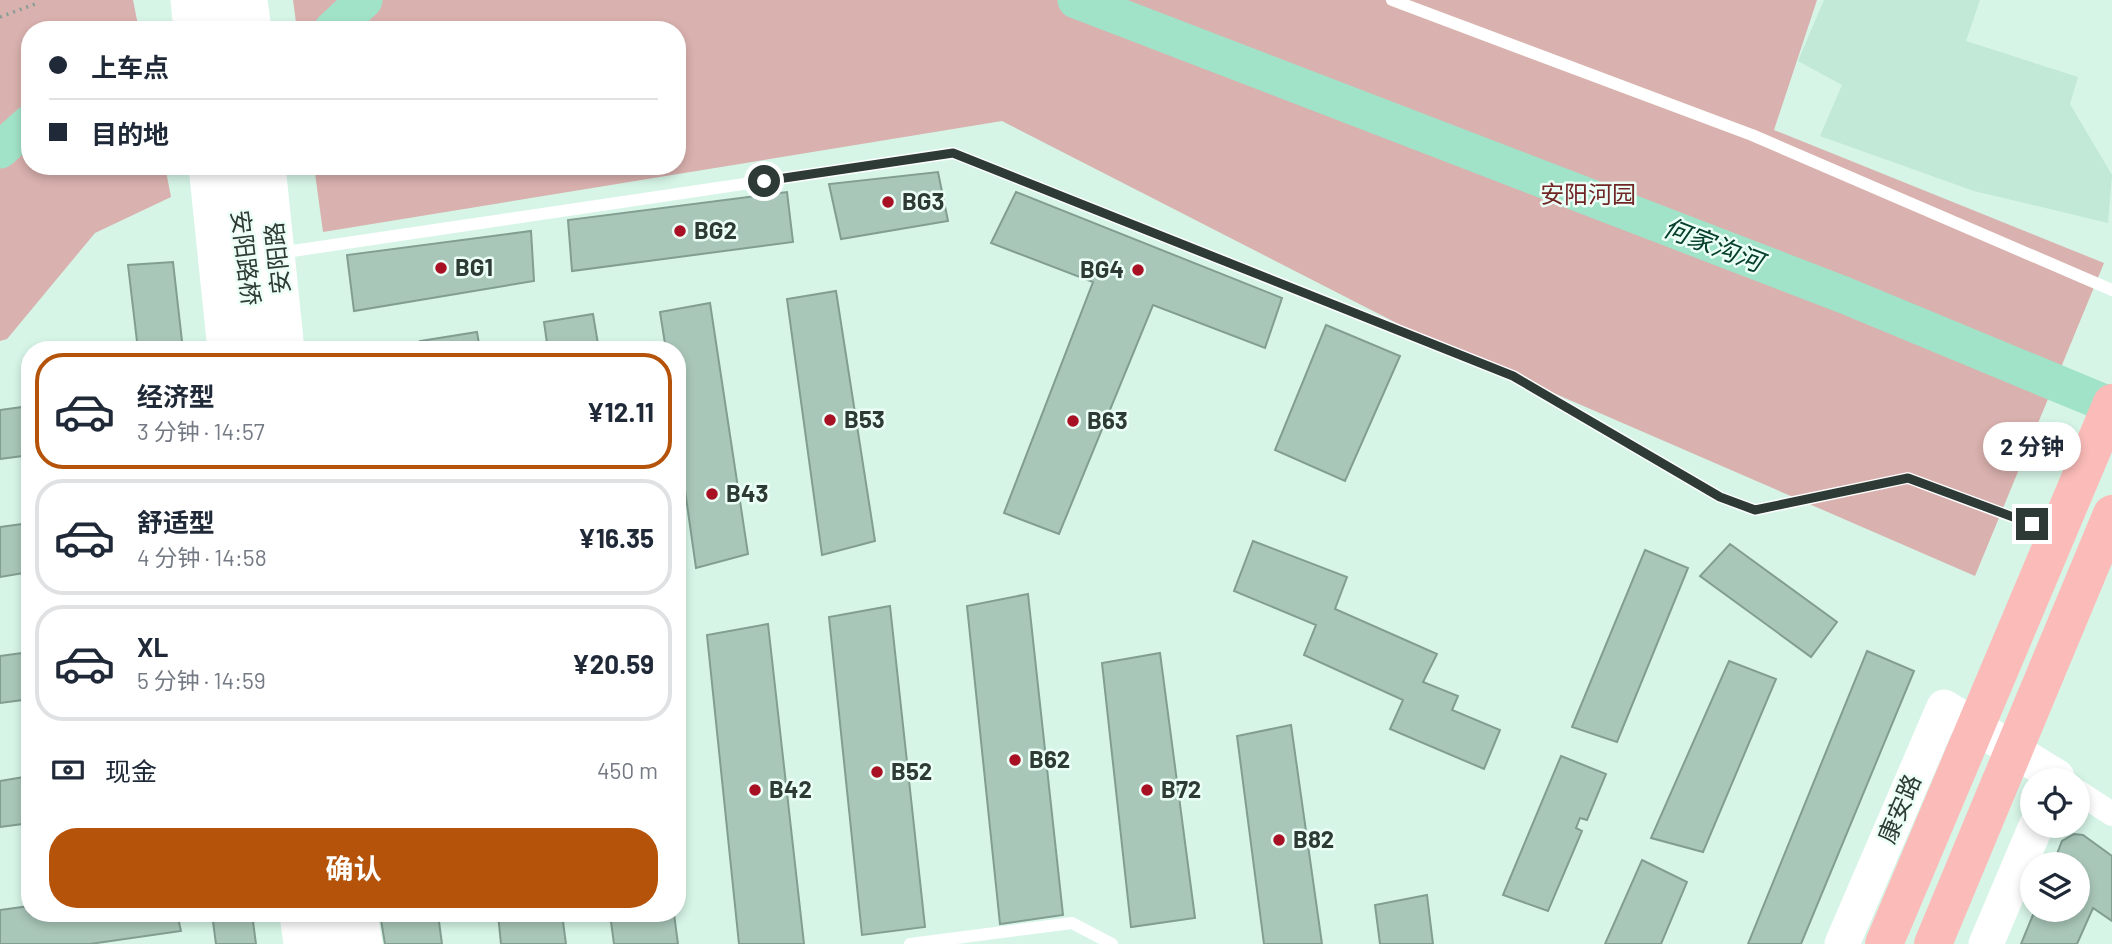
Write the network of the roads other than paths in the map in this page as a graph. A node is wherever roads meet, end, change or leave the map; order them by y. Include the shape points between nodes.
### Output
1 (188, 0) edge
2 (216, 0) edge
3 (250, 0) edge
4 (1392, 0) edge
5 (190, 21) edge
6 (218, 21) edge
7 (253, 21) edge
8 (216, 175) edge
9 (217, 175) edge
10 (269, 175) edge
11 (277, 253) junction
12 (2112, 290) edge
13 (225, 341) edge
14 (255, 341) edge
15 (286, 341) edge
16 (2112, 403) edge
17 (2112, 513) edge
18 (2056, 533) junction
19 (2104, 554) edge
20 (2041, 768) edge
21 (2090, 800) edge
22 (2112, 814) edge
23 (2031, 838) edge
24 (298, 922) edge
25 (332, 922) edge
26 (361, 922) edge
27 (301, 944) edge
28 (335, 944) edge
29 (365, 944) edge
30 (910, 944) edge
31 (1112, 944) edge
32 (1842, 944) edge
33 (1884, 944) edge
34 (1933, 944) edge
35 (1986, 944) edge

1 - 5 main road
2 - 6 main road
3 - 7 main road
4 - 12 lane via 1752,135
8 - 13 main road
9 - 14 main road, 安阳路桥
10 - 11 main road, 安阳路
11 - 15 main road, 安阳路
11 - 18 lane via 953,153 1513,376 1720,497 1755,510 1908,478
16 - 18 main road, 康安路
17 - 19 main road
18 - 33 main road, 康安路
19 - 34 main road
20 - 32 main road, 康安路 via 1944,707
21 - 22 street
23 - 35 main road
24 - 27 main road
25 - 28 main road
26 - 29 main road
30 - 31 lane via 1072,923

